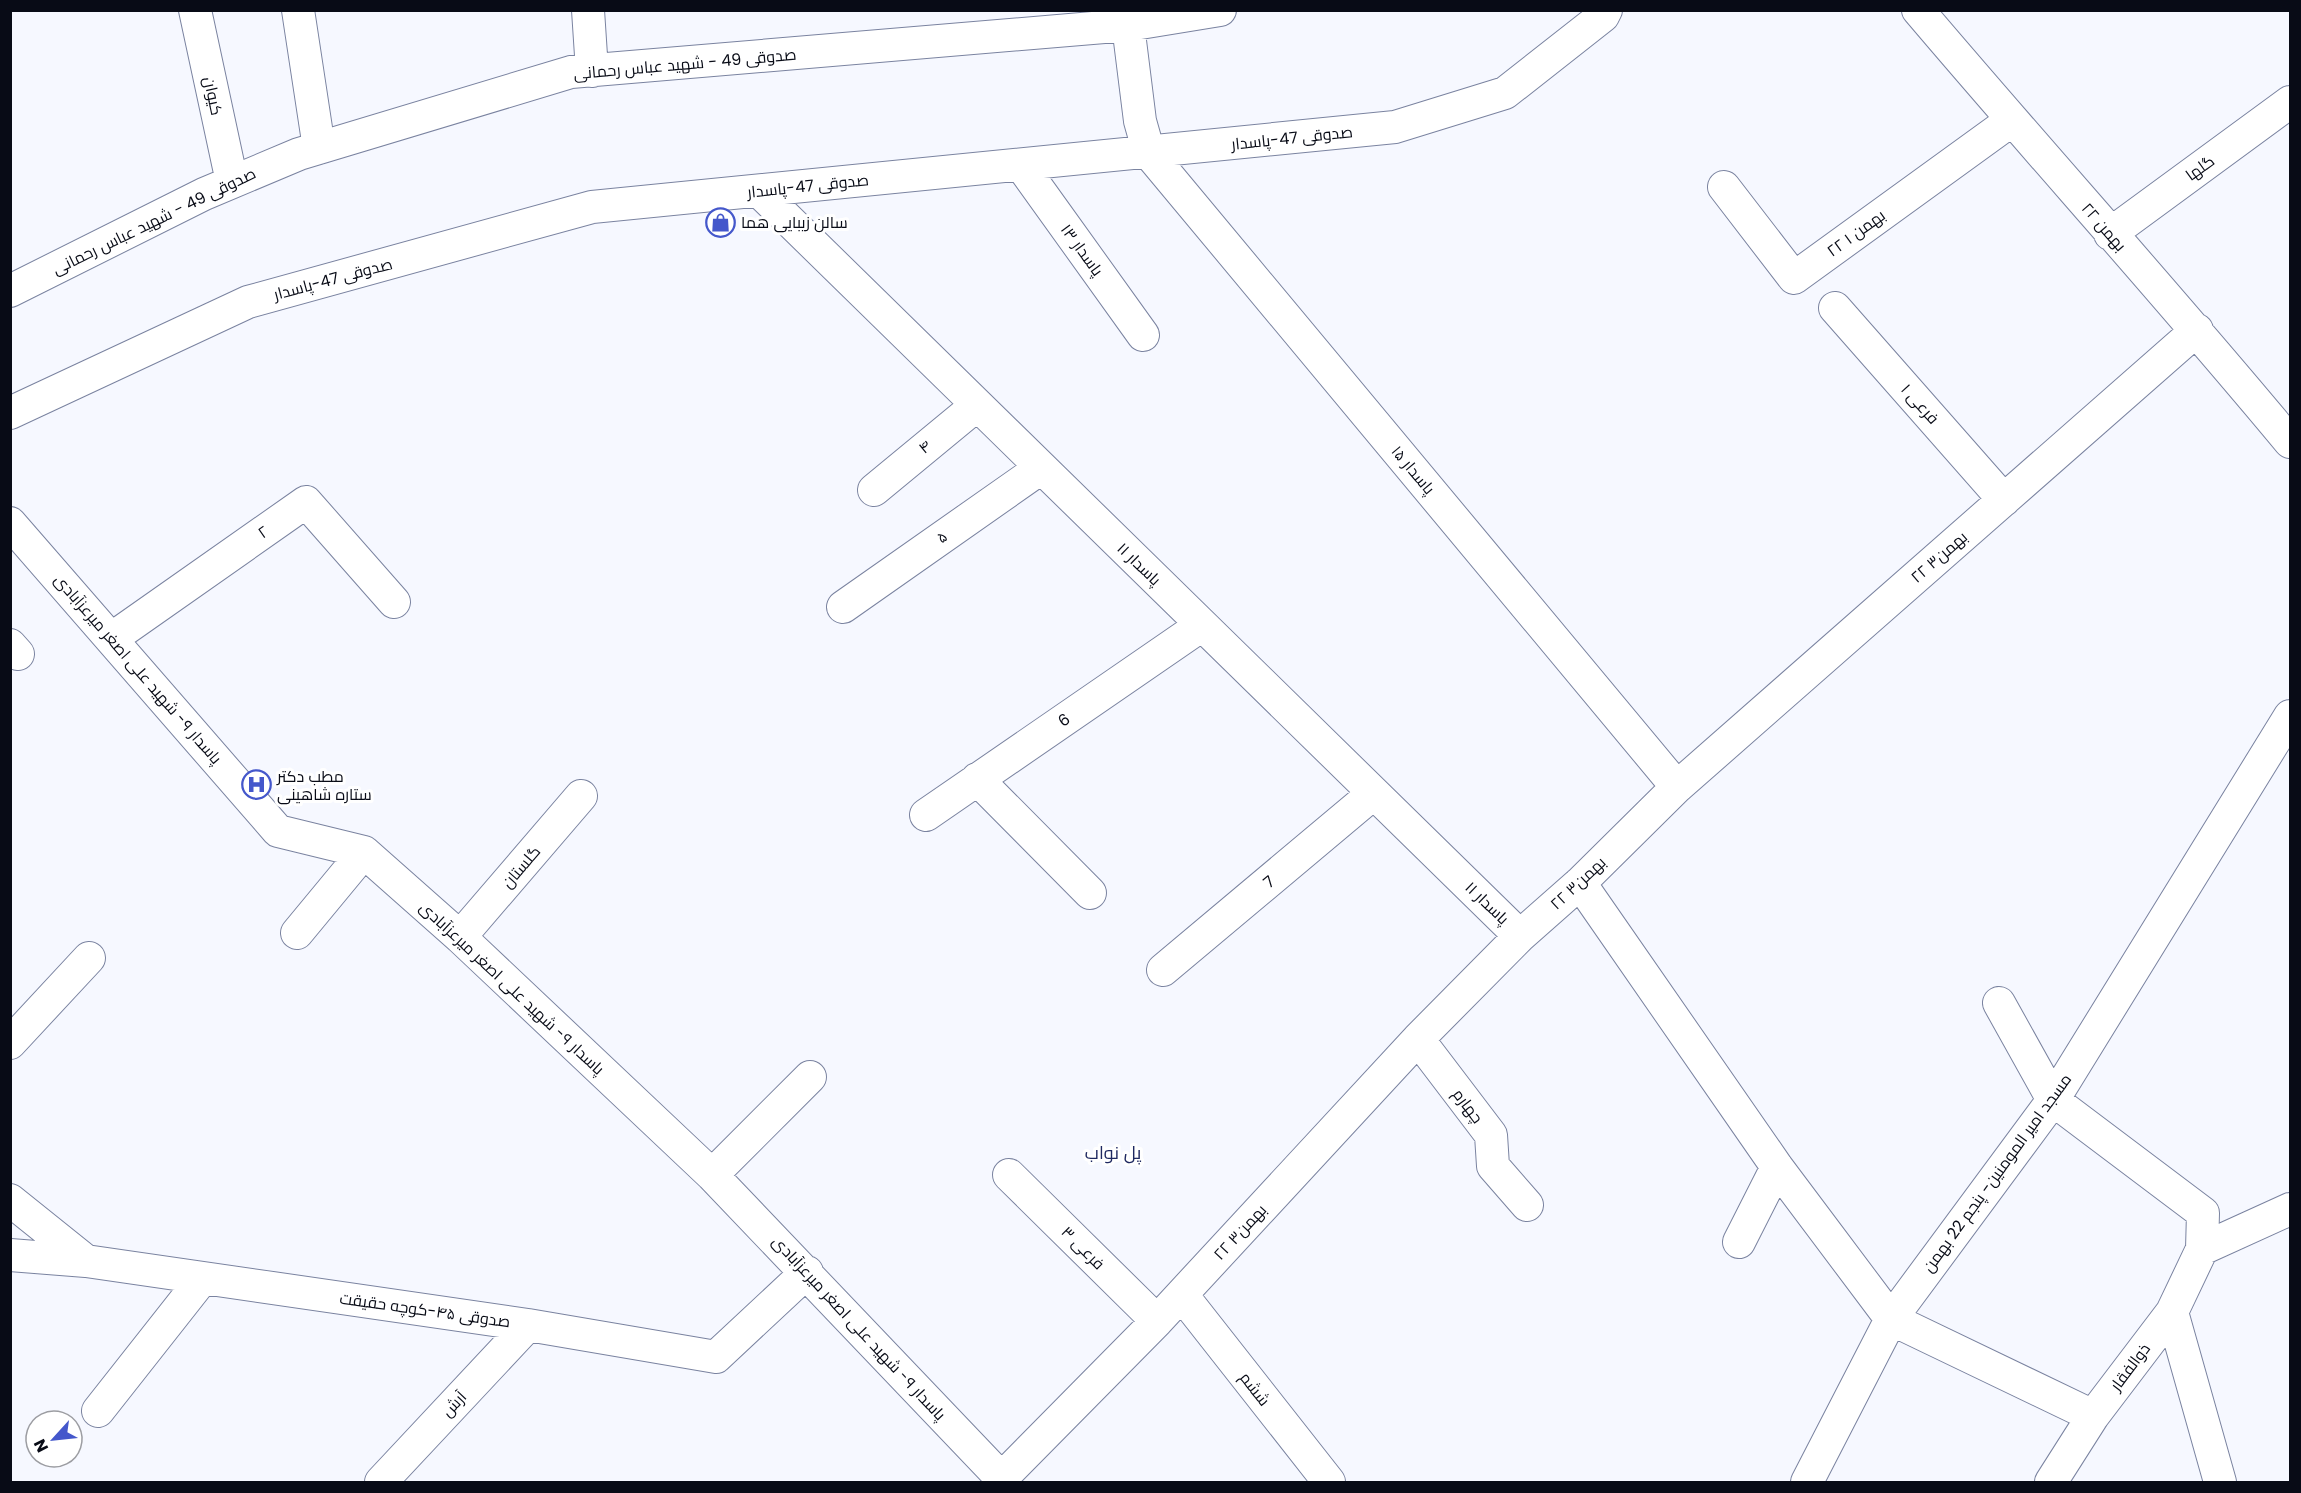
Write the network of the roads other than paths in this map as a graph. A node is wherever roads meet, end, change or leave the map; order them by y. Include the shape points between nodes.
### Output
1 (195, 10) edge
2 (298, 10) edge
3 (588, 10) edge
4 (1220, 10) edge
5 (1606, 10) edge
6 (1918, 10) edge
7 (1129, 38) junction
8 (592, 71) junction
9 (2290, 102) edge
10 (2012, 120) junction
11 (319, 148) junction
12 (1149, 153) junction
13 (1021, 165) junction
14 (232, 182) junction
15 (1724, 187) dead end
16 (759, 191) junction
17 (2110, 234) junction
18 (10, 291) edge
19 (1835, 308) dead end
20 (2197, 330) junction
21 (1143, 335) dead end
22 (977, 405) junction
23 (10, 413) edge
24 (2290, 442) edge
25 (1041, 468) junction
26 (874, 490) dead end
27 (2004, 500) junction
28 (10, 523) edge
29 (394, 602) dead end
30 (843, 607) dead end
31 (1202, 625) junction
32 (111, 639) junction
33 (2290, 716) edge
34 (977, 779) junction
35 (1677, 787) junction
36 (1374, 793) junction
37 (581, 796) dead end
38 (926, 815) dead end
39 (364, 852) junction
40 (1580, 883) junction
41 (1090, 893) dead end
42 (297, 933) dead end
43 (1520, 936) junction
44 (460, 937) junction
45 (89, 958) dead end
46 (1163, 970) dead end
47 (1999, 1004) dead end
48 (1418, 1039) junction
49 (10, 1043) edge
50 (810, 1077) dead end
51 (2053, 1100) junction
52 (1777, 1167) junction
53 (712, 1175) junction
54 (1009, 1175) dead end
55 (10, 1200) edge
56 (1527, 1205) dead end
57 (2290, 1209) edge
58 (1739, 1242) dead end
59 (2202, 1249) junction
60 (10, 1255) edge
61 (86, 1262) junction
62 (807, 1272) junction
63 (202, 1279) junction
64 (1182, 1295) junction
65 (2172, 1312) junction
66 (1891, 1319) junction
67 (1157, 1321) junction
68 (528, 1325) junction
69 (98, 1411) dead end
70 (2093, 1416) junction
71 (1003, 1481) edge
72 (381, 1482) edge
73 (1329, 1482) edge
74 (1808, 1482) edge
75 (2051, 1482) edge
76 (2220, 1482) edge

1 - 14 street, کیوان
2 - 11 street
3 - 8 street
4 - 7 street, صدوقی 49 - شهید عباس رحمانی
5 - 12 street, صدوقی 47-پاسدار via 1505,93 1395,128
6 - 10 street, ۲۲ بهمن
7 - 8 street, صدوقی 49 - شهید عباس رحمانی
7 - 12 street via 1140,121
8 - 11 street, صدوقی 49 - شهید عباس رحمانی via 572,72
9 - 17 street, گلها
10 - 15 street, ۲۲ بهمن ۱ via 1794,278
10 - 17 street, ۲۲ بهمن
11 - 14 street, صدوقی 49 - شهید عباس رحمانی
12 - 13 street, صدوقی 47-پاسدار
12 - 35 street, پاسدار ۱۵
13 - 16 street, صدوقی 47-پاسدار
13 - 21 street, پاسدار ۱۳
14 - 18 street, صدوقی 49 - شهید عباس رحمانی
16 - 22 street, پاسدار ۱۱
16 - 23 street, صدوقی 47-پاسدار via 592,207 248,302
17 - 20 street, ۲۲ بهمن
19 - 27 street, فرعی ۱
20 - 24 street, ۲۲ بهمن
20 - 27 street, ۲۲ بهمن۳
22 - 25 street, پاسدار ۱۱
22 - 26 street, ۴
25 - 30 street, ۵
25 - 31 street, پاسدار ۱۱
27 - 35 street, ۲۲ بهمن۳
28 - 32 street, پاسدار ۹- شهید علی اصغر میرعزآبادی
29 - 32 street, ۲ via 306,502
31 - 34 street, 6
31 - 36 street, پاسدار ۱۱
32 - 39 street, پاسدار ۹- شهید علی اصغر میرعزآبادی via 278,831
33 - 51 street, مسجد امیر المومنین- پنجم 22 بهمن
34 - 38 street, 6
34 - 41 street
35 - 40 street, ۲۲ بهمن۳
36 - 43 street, پاسدار ۱۱
36 - 46 street, 7
37 - 44 street, گلستان
39 - 42 street
39 - 44 street, پاسدار ۹- شهید علی اصغر میرعزآبادی
40 - 43 street, ۲۲ بهمن۳
40 - 52 street
43 - 48 street, ۲۲ بهمن۳
44 - 53 street, پاسدار ۹- شهید علی اصغر میرعزآبادی
45 - 49 street
47 - 51 street
48 - 56 street, چهارم via 1491,1135 1493,1166
48 - 64 street, ۲۲ بهمن۳
50 - 53 street
51 - 59 street via 2203,1213
51 - 66 street, مسجد امیر المومنین- پنجم 22 بهمن
52 - 58 street
52 - 66 street
53 - 62 street, پاسدار ۹- شهید علی اصغر میرعزآبادی
54 - 67 street, فرعی ۳
55 - 61 street
57 - 59 street
59 - 65 street, ذوالفقار
60 - 61 street, صدوقی ۴۵-کوچه حقیقت
61 - 63 street, صدوقی ۴۵-کوچه حقیقت
62 - 68 street, صدوقی ۴۵-کوچه حقیقت via 716,1357
62 - 71 street, پاسدار ۹- شهید علی اصغر میرعزآبادی
63 - 68 street, صدوقی ۴۵-کوچه حقیقت
63 - 69 street
64 - 67 street, ۲۲ بهمن۳
64 - 73 street, ششم
65 - 70 street, ذوالفقار
65 - 76 street
66 - 70 street
66 - 74 street, مسجد امیر المومنین- پنجم 22 بهمن
67 - 71 street, ۲۲ بهمن۳
68 - 72 street, آرش
70 - 75 street, ذوالفقار

